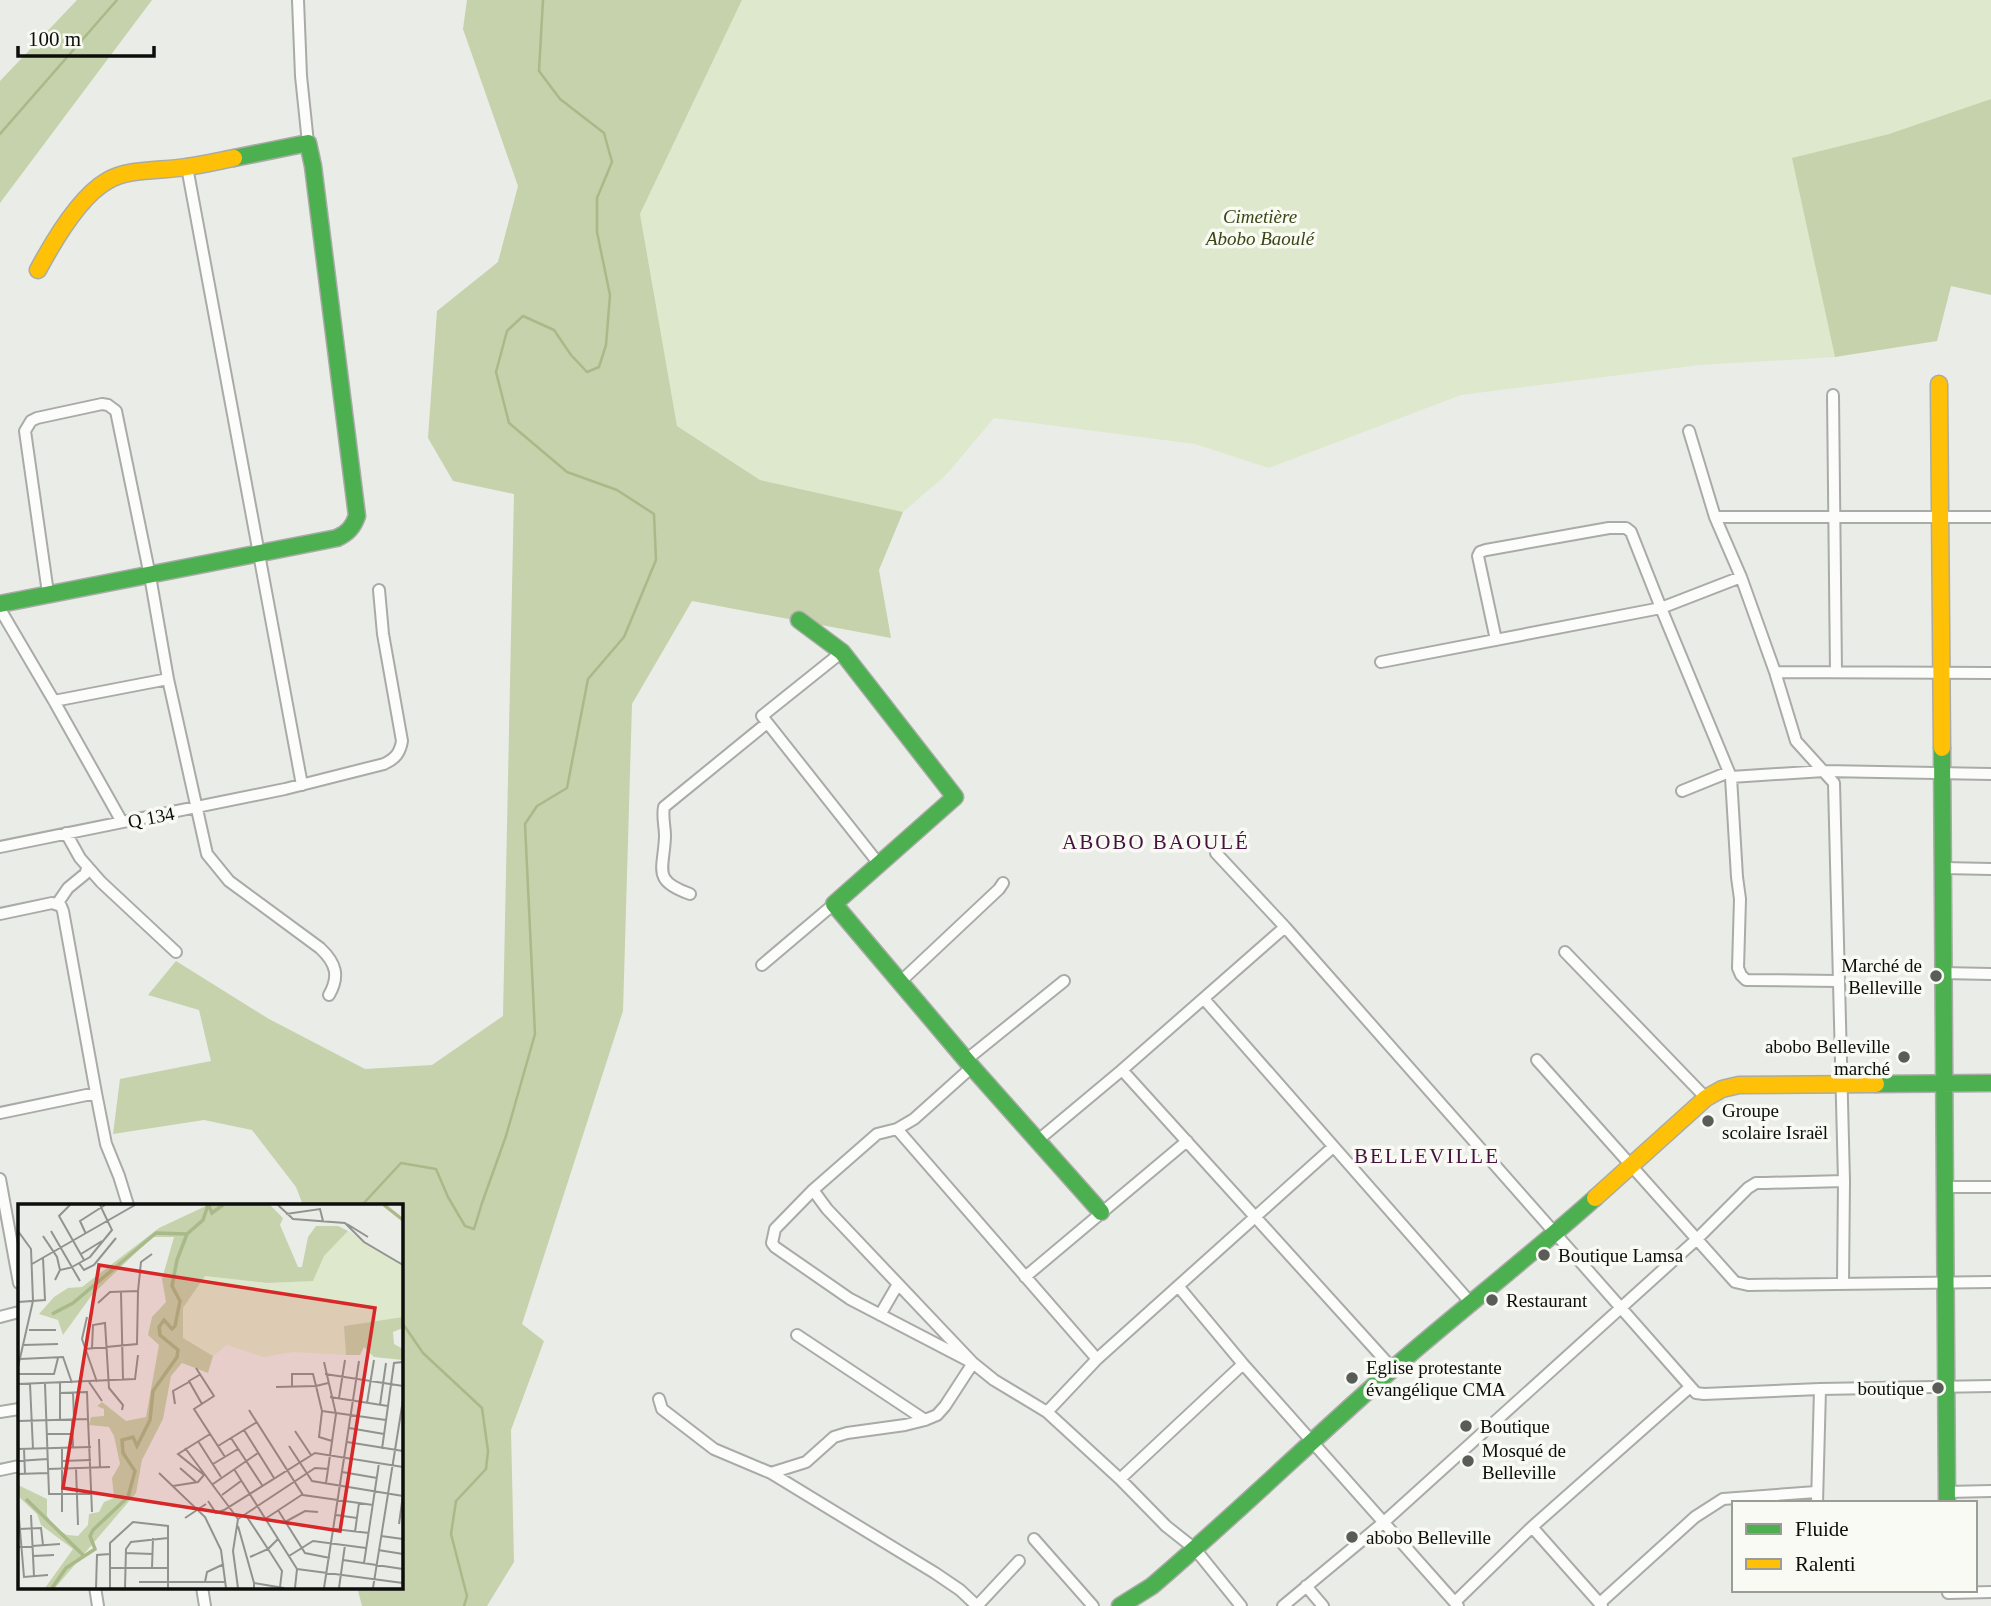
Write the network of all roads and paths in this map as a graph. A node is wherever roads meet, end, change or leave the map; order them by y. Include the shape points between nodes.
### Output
1 (298, 0) edge
2 (307, 143) junction
3 (187, 167) junction
4 (38, 270) dead end
5 (1939, 384) dead end
6 (1833, 395) dead end
7 (1689, 431) dead end
8 (1715, 517) junction
9 (1834, 517) junction
10 (1940, 517) junction
11 (1991, 517) edge
12 (259, 555) junction
13 (150, 576) junction
14 (1741, 578) junction
15 (379, 590) dead end
16 (48, 593) junction
17 (0, 607) edge
18 (1661, 608) junction
19 (799, 620) dead end
20 (1496, 639) junction
21 (842, 652) junction
22 (1381, 662) dead end
23 (1775, 672) junction
24 (1836, 672) junction
25 (1942, 674) junction
26 (1991, 674) edge
27 (168, 679) junction
28 (54, 701) junction
29 (767, 723) junction
30 (1824, 771) junction
31 (1730, 774) junction
32 (1942, 774) junction
33 (1991, 774) edge
34 (302, 785) junction
35 (1682, 791) dead end
36 (198, 807) junction
37 (122, 822) junction
38 (66, 834) junction
39 (0, 846) edge
40 (1216, 853) dead end
41 (879, 864) junction
42 (88, 867) junction
43 (1943, 868) junction
44 (1991, 869) edge
45 (1003, 883) dead end
46 (690, 894) dead end
47 (57, 904) junction
48 (834, 904) junction
49 (0, 914) edge
50 (1285, 927) junction
51 (176, 952) dead end
52 (1566, 952) dead end
53 (762, 965) dead end
54 (1942, 973) junction
55 (1991, 974) edge
56 (1064, 981) dead end
57 (1838, 981) junction
58 (899, 983) junction
59 (330, 995) dead end
60 (1203, 999) junction
61 (1536, 1060) dead end
62 (969, 1064) junction
63 (1122, 1070) junction
64 (1991, 1083) edge
65 (1945, 1084) junction
66 (1842, 1085) junction
67 (96, 1093) junction
68 (1706, 1098) junction
69 (0, 1110) edge
70 (897, 1129) junction
71 (1037, 1141) junction
72 (1187, 1141) junction
73 (1333, 1147) junction
74 (1630, 1166) junction
75 (0, 1179) edge
76 (1844, 1181) junction
77 (1944, 1187) junction
78 (1991, 1187) edge
79 (813, 1190) junction
80 (128, 1204) edge
81 (1101, 1212) junction
82 (4, 1217) edge
83 (1254, 1217) junction
84 (1556, 1233) junction
85 (1697, 1239) junction
86 (1024, 1277) junction
87 (18, 1279) edge
88 (1945, 1281) junction
89 (1991, 1282) edge
90 (1843, 1283) junction
91 (898, 1284) junction
92 (1178, 1286) junction
93 (1470, 1302) junction
94 (1620, 1308) junction
95 (18, 1312) edge
96 (880, 1315) junction
97 (0, 1317) edge
98 (797, 1335) dead end
99 (1097, 1359) junction
100 (973, 1363) junction
101 (1243, 1364) junction
102 (1393, 1369) junction
103 (1991, 1385) edge
104 (1945, 1386) junction
105 (1689, 1388) junction
106 (1820, 1389) junction
107 (659, 1399) dead end
108 (18, 1409) edge
109 (0, 1412) edge
110 (1047, 1412) junction
111 (925, 1420) junction
112 (1312, 1442) junction
113 (797, 1465) junction
114 (18, 1466) edge
115 (0, 1470) edge
116 (771, 1473) junction
117 (1120, 1479) junction
118 (1991, 1491) edge
119 (800, 1492) junction
120 (1817, 1497) edge
121 (1947, 1497) edge
122 (1384, 1522) junction
123 (1532, 1527) junction
124 (1034, 1539) dead end
125 (1195, 1549) junction
126 (1019, 1561) dead end
127 (1306, 1586) junction
128 (94, 1588) edge
129 (202, 1588) edge
130 (1948, 1592) edge
131 (1991, 1592) edge
132 (1456, 1604) edge
133 (1601, 1605) edge
134 (98, 1606) edge
135 (205, 1606) edge
136 (977, 1606) edge
137 (1093, 1606) edge
138 (1120, 1606) edge
139 (1241, 1606) edge
140 (1283, 1606) edge
141 (1324, 1606) edge
142 (1948, 1606) edge

1 - 2 street
2 - 3 street
2 - 12 street via 357,516 347,534 337,538
3 - 4 street via 108,179 63,228
3 - 12 street
5 - 10 street
6 - 9 street
7 - 8 street
8 - 9 street
8 - 14 street
9 - 10 street
9 - 24 street
10 - 11 street
10 - 25 street
12 - 13 street
12 - 34 street
13 - 16 street
13 - 16 street via 116,411 102,404 37,418 25,431
13 - 27 street
14 - 18 street
14 - 23 street
15 - 34 street, Q 134 via 400,750 384,764
16 - 17 street
17 - 28 street
18 - 20 street
18 - 20 street via 1626,528 1486,550 1478,556
18 - 31 street
19 - 21 street
20 - 22 street
21 - 29 street via 762,716
21 - 41 street via 955,797
23 - 24 street
23 - 30 street via 1796,741
24 - 25 street
25 - 26 street
25 - 32 street
27 - 28 street
27 - 36 street
28 - 37 street
29 - 41 street
29 - 46 street via 664,807 662,874 666,883
30 - 31 street
30 - 32 street
30 - 57 street via 1833,783
31 - 35 street
31 - 57 street via 1741,975 1746,980
32 - 33 street
32 - 43 street
34 - 36 street, Q 134
36 - 37 street, Q 134
36 - 59 street via 207,854 229,881 330,957 336,984
37 - 38 street, Q 134
38 - 39 street, Q 134
38 - 42 street
40 - 50 street
41 - 48 street
42 - 47 street
42 - 51 street
43 - 44 street
43 - 54 street
45 - 58 street
47 - 49 street
47 - 67 street via 63,911
48 - 53 street
48 - 58 street
50 - 60 street
50 - 84 street
52 - 68 street
54 - 55 street
54 - 65 street
56 - 62 street
57 - 66 street
58 - 62 street
60 - 63 street
60 - 73 street
61 - 74 street
62 - 70 street via 914,1119
62 - 71 street
63 - 71 street
63 - 72 street
64 - 65 street
65 - 66 street
65 - 77 street
66 - 68 street via 1730,1086
66 - 76 street
67 - 69 street
67 - 80 street via 106,1144
68 - 74 street
70 - 79 street via 877,1134
70 - 86 street
71 - 81 street
72 - 81 street
72 - 83 street
73 - 83 street
73 - 93 street
74 - 84 street
74 - 85 street
75 - 82 street
76 - 85 street via 1756,1184
76 - 90 street
77 - 78 street
77 - 88 street
79 - 91 street
79 - 96 street via 775,1229 772,1243
81 - 86 street
82 - 87 street
83 - 92 street
83 - 102 street
84 - 93 street
84 - 94 street
85 - 90 street via 1741,1285
85 - 94 street
86 - 99 street
88 - 89 street
88 - 90 street
88 - 104 street
91 - 96 street
91 - 100 street
92 - 99 street
92 - 101 street
93 - 102 street
94 - 105 street
94 - 122 street
95 - 97 street
96 - 100 street
98 - 111 street
99 - 110 street
100 - 110 street
100 - 111 street via 945,1406
101 - 112 street
101 - 117 street
102 - 112 street
103 - 104 street
104 - 106 street
104 - 121 street
105 - 106 street via 1704,1394
105 - 123 street
106 - 120 street
107 - 116 street via 662,1409 713,1449
108 - 109 street
110 - 117 street
111 - 113 street via 834,1437
112 - 122 street
112 - 125 street
113 - 116 street
113 - 119 street
114 - 115 street
116 - 119 street
117 - 125 street
118 - 121 street
119 - 136 street via 935,1573
120 - 133 street via 1723,1499 1695,1517
122 - 127 street
122 - 132 street
123 - 132 street
123 - 133 street
124 - 137 street
125 - 138 street
125 - 139 street
126 - 136 street
127 - 140 street
127 - 141 street
128 - 134 street
129 - 135 street
130 - 131 street
130 - 142 street

